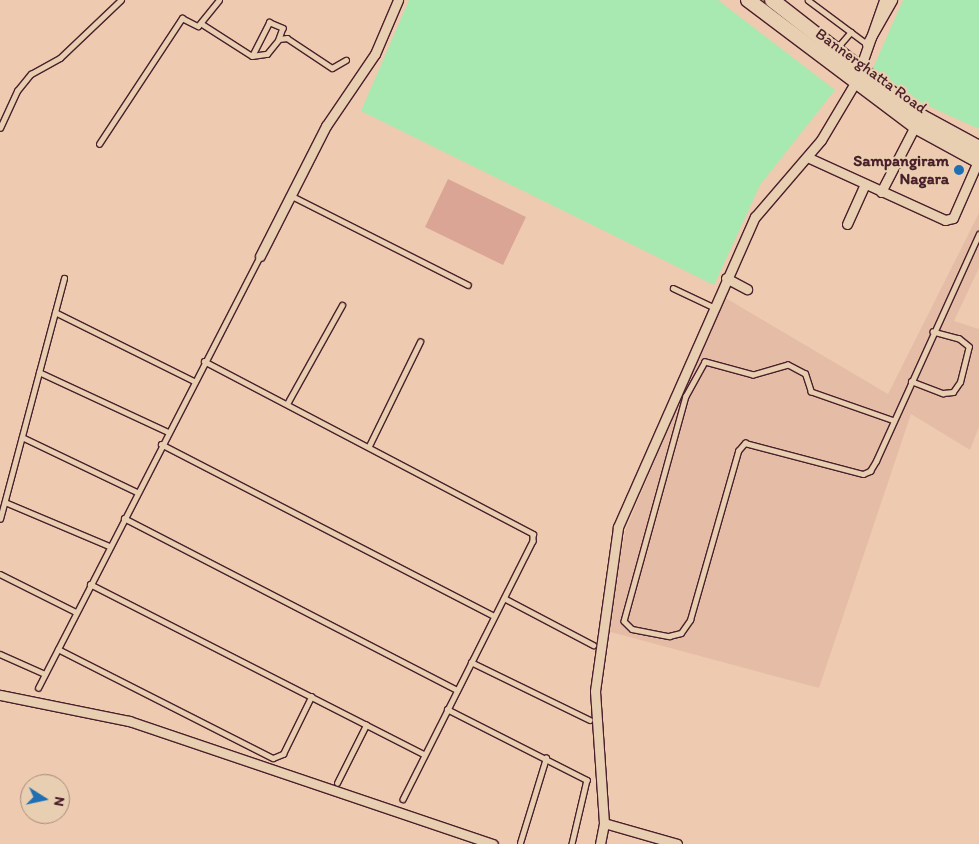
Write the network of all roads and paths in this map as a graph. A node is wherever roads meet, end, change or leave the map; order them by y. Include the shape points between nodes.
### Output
1 (120, 0) edge
2 (219, 0) edge
3 (398, 0) edge
4 (748, 0) edge
5 (772, 0) edge
6 (808, 0) edge
7 (884, 0) edge
8 (892, 0) edge
9 (202, 24) junction
10 (851, 32) junction
11 (280, 39) junction
12 (868, 44) junction
13 (835, 51) junction
14 (252, 56) junction
15 (346, 60) dead end
16 (857, 77) junction
17 (915, 126) junction
18 (0, 128) edge
19 (100, 144) dead end
20 (977, 155) edge
21 (807, 157) junction
22 (865, 184) junction
23 (881, 192) junction
24 (292, 196) junction
25 (847, 224) dead end
26 (979, 234) edge
27 (260, 256) joint
28 (64, 278) dead end
29 (726, 278) junction
30 (468, 285) dead end
31 (674, 288) dead end
32 (746, 289) dead end
33 (342, 305) dead end
34 (713, 307) junction
35 (55, 312) junction
36 (933, 332) junction
37 (420, 342) dead end
38 (204, 361) junction
39 (39, 372) junction
40 (194, 381) junction
41 (911, 381) junction
42 (287, 404) junction
43 (894, 421) junction
44 (168, 432) junction
45 (22, 438) junction
46 (161, 444) junction
47 (369, 446) junction
48 (137, 492) junction
49 (4, 502) junction
50 (124, 518) junction
51 (0, 519) edge
52 (110, 546) junction
53 (0, 574) edge
54 (90, 584) junction
55 (504, 598) junction
56 (76, 612) junction
57 (494, 616) junction
58 (594, 645) dead end
59 (58, 649) junction
60 (0, 654) edge
61 (471, 662) junction
62 (45, 674) junction
63 (38, 688) dead end
64 (457, 690) junction
65 (0, 695) edge
66 (311, 697) junction
67 (447, 709) junction
68 (590, 720) dead end
69 (366, 725) junction
70 (424, 754) junction
71 (546, 758) junction
72 (337, 783) dead end
73 (403, 799) dead end
74 (604, 823) junction
75 (494, 844) edge
76 (520, 844) edge
77 (572, 844) edge
78 (600, 844) edge
79 (677, 844) edge

1 - 18 lane via 60,58 31,74 17,90
2 - 9 lane
3 - 24 street via 375,54 326,126
4 - 16 main road, Bannerghatta Road
5 - 13 main road, Bannerghatta Road
6 - 10 lane
7 - 12 street
8 - 12 street
9 - 14 lane
9 - 19 lane via 182,18
10 - 12 lane
10 - 13 lane
11 - 14 lane via 267,54
11 - 14 lane via 283,28 269,22
11 - 15 lane via 287,38 332,68
12 - 16 street
13 - 16 main road, Bannerghatta Road
16 - 17 main road, Bannerghatta Road
16 - 20 main road, Bannerghatta Road via 922,116
16 - 21 street
17 - 20 main road, Bannerghatta Road
17 - 23 street
20 - 23 street via 950,220
21 - 22 street
21 - 29 street via 760,206
22 - 23 street
22 - 25 street
24 - 27 street
24 - 30 lane
26 - 36 lane
27 - 38 lane
28 - 35 lane
29 - 32 street
29 - 34 street
31 - 34 lane
33 - 42 lane
34 - 74 street via 618,527 595,691
35 - 39 lane
35 - 40 lane
36 - 41 lane
36 - 41 lane via 959,339 969,347 960,382 953,392 943,393
37 - 47 lane
38 - 40 lane
38 - 42 lane
39 - 44 lane
39 - 45 lane
40 - 44 lane
41 - 43 lane
42 - 47 lane
43 - 43 lane via 876,461 863,474 745,443 738,451 690,620 681,633 668,636 632,629 624,621 686,396 705,362 754,375 788,365 805,374 812,392
44 - 46 lane
45 - 48 lane
45 - 49 lane
46 - 48 lane
46 - 57 lane
47 - 55 lane via 529,529 533,541
48 - 50 lane
49 - 51 lane
49 - 52 lane
50 - 52 lane
50 - 64 lane
52 - 54 lane
53 - 56 lane
54 - 56 lane
54 - 66 lane
55 - 57 lane
55 - 58 lane
56 - 59 lane
57 - 61 lane
59 - 62 lane
59 - 66 lane via 273,758 283,754
60 - 62 lane
61 - 64 lane
61 - 68 lane
62 - 63 lane
64 - 67 lane
65 - 75 street via 129,721
66 - 69 lane
67 - 70 lane
67 - 71 lane
69 - 70 lane
69 - 72 lane
70 - 73 lane
71 - 76 lane
71 - 77 lane via 587,780
74 - 78 street
74 - 79 street

